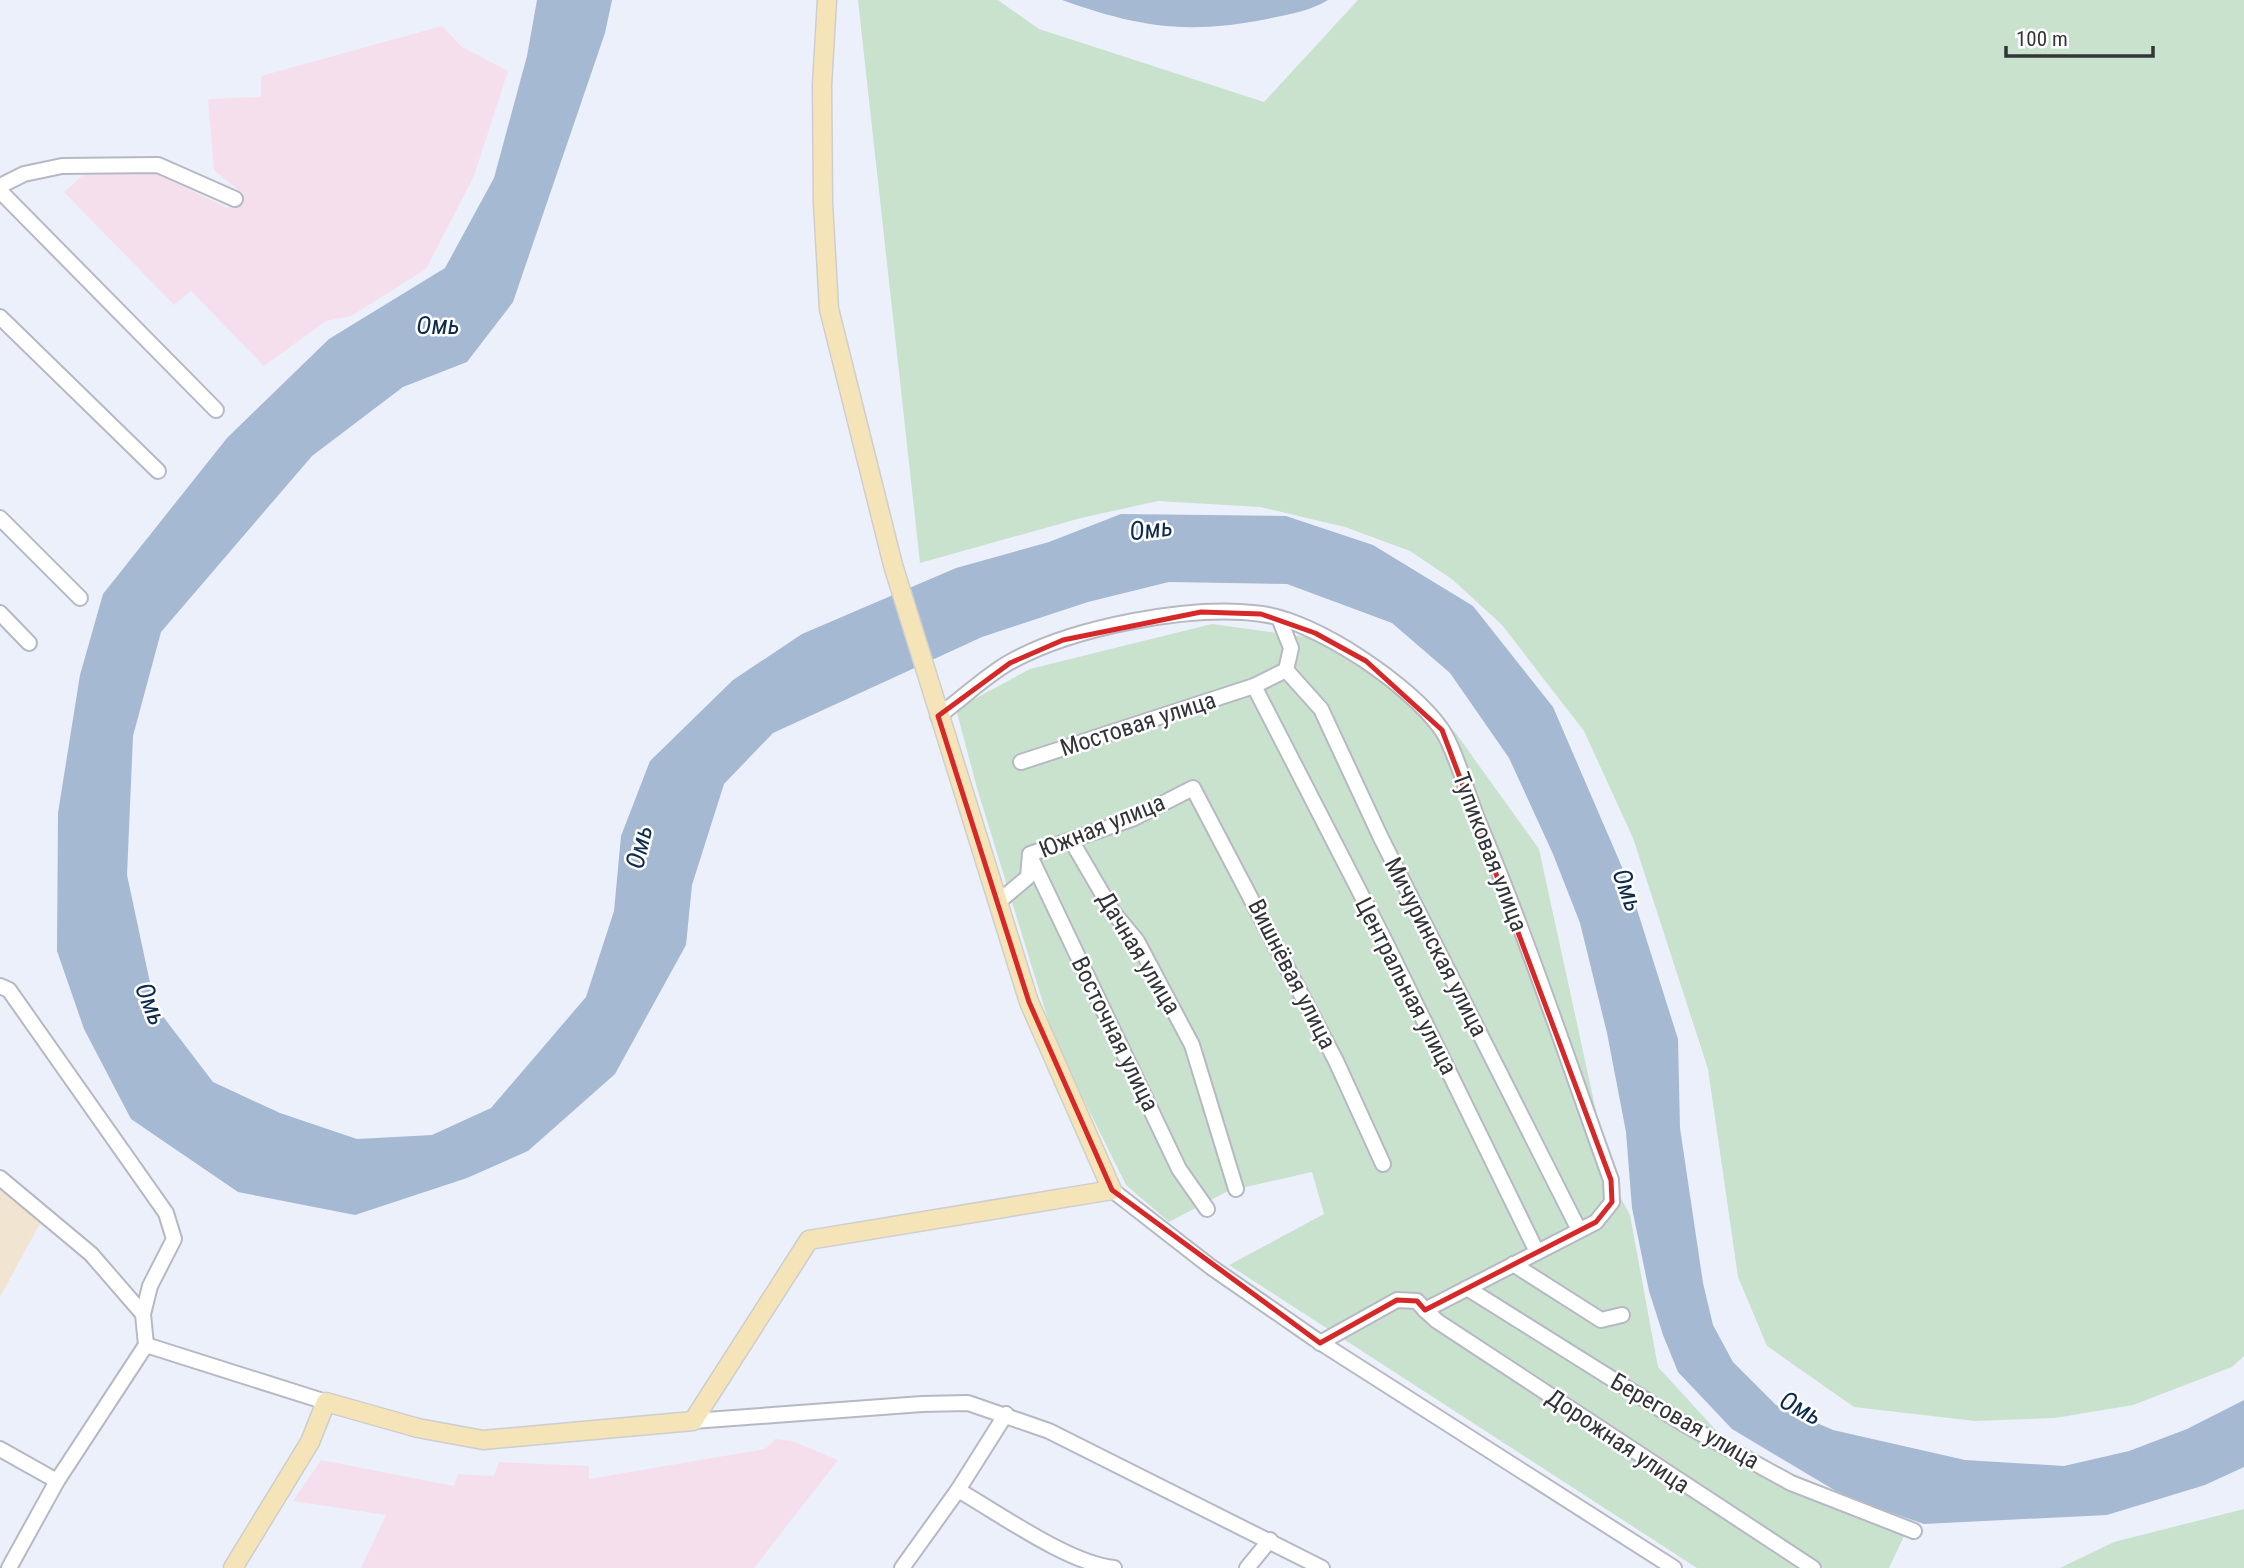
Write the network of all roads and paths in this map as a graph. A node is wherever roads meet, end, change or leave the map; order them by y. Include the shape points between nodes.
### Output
1 (827, 0) edge
2 (0, 188) edge
3 (235, 199) dead end
4 (0, 317) edge
5 (216, 410) dead end
6 (158, 471) dead end
7 (0, 518) edge
8 (80, 598) dead end
9 (0, 613) edge
10 (1279, 618) junction
11 (29, 643) dead end
12 (1286, 670) junction
13 (1254, 686) junction
14 (937, 713) junction
15 (1021, 762) dead end
16 (1194, 788) joint
17 (1071, 840) junction
18 (1030, 854) junction
19 (997, 903) junction
20 (0, 986) edge
21 (1383, 1164) dead end
22 (0, 1178) edge
23 (1112, 1189) junction
24 (1236, 1189) dead end
25 (1207, 1209) dead end
26 (1579, 1230) junction
27 (1537, 1252) junction
28 (1513, 1264) junction
29 (1467, 1288) junction
30 (1425, 1310) junction
31 (143, 1314) junction
32 (1622, 1315) dead end
33 (1320, 1343) junction
34 (146, 1345) junction
35 (326, 1402) junction
36 (1006, 1414) junction
37 (693, 1421) junction
38 (0, 1449) edge
39 (57, 1481) junction
40 (958, 1490) junction
41 (1914, 1531) dead end
42 (1270, 1540) junction
43 (1105, 1567) edge
44 (9, 1568) edge
45 (233, 1568) edge
46 (902, 1568) edge
47 (1247, 1568) edge
48 (1322, 1568) edge
49 (1674, 1568) edge
50 (1813, 1568) edge

1 - 14 main road via 822,98 829,309 893,565
2 - 3 street via 24,174 62,166 158,165
2 - 5 street
4 - 6 street
7 - 8 street
9 - 11 street
10 - 12 street via 1291,648
10 - 14 street, Тупиковая улица via 1200,612 1063,640 1010,663
10 - 26 street, Тупиковая улица via 1366,661 1442,730 1499,870 1611,1180 1612,1202 1596,1222
12 - 13 street, Мостовая улица
12 - 26 street, Мичуринская улица via 1321,709
13 - 15 street, Мостовая улица
13 - 27 street, Центральная улица
14 - 19 main road
16 - 17 street, Южная улица via 1132,819
16 - 21 street, Вишнёвая улица via 1336,1061
17 - 18 street, Южная улица
17 - 24 street, Дачная улица via 1113,912 1138,941 1192,1045
18 - 19 street, Южная улица via 1028,877
18 - 25 street, Восточная улица via 1179,1170
19 - 23 main road via 1029,1002
20 - 31 street via 9,990 166,1213 174,1239 150,1286
22 - 31 street via 91,1254
23 - 33 street via 1211,1267
23 - 37 main road via 809,1240
26 - 27 street
27 - 28 street
28 - 29 street
28 - 32 street via 1601,1320
29 - 30 street
29 - 41 street, Береговая улица via 1695,1431 1791,1483
30 - 33 street via 1417,1301 1397,1300
30 - 50 street, Дорожная улица
31 - 34 street
33 - 49 street
34 - 35 street
34 - 39 street
35 - 37 main road via 418,1428 484,1440
35 - 45 main road via 310,1442
36 - 37 street via 968,1403 922,1404
36 - 40 street
36 - 42 street
38 - 39 street
39 - 44 street
40 - 43 street via 1072,1555
40 - 46 street
42 - 47 street
42 - 48 street

